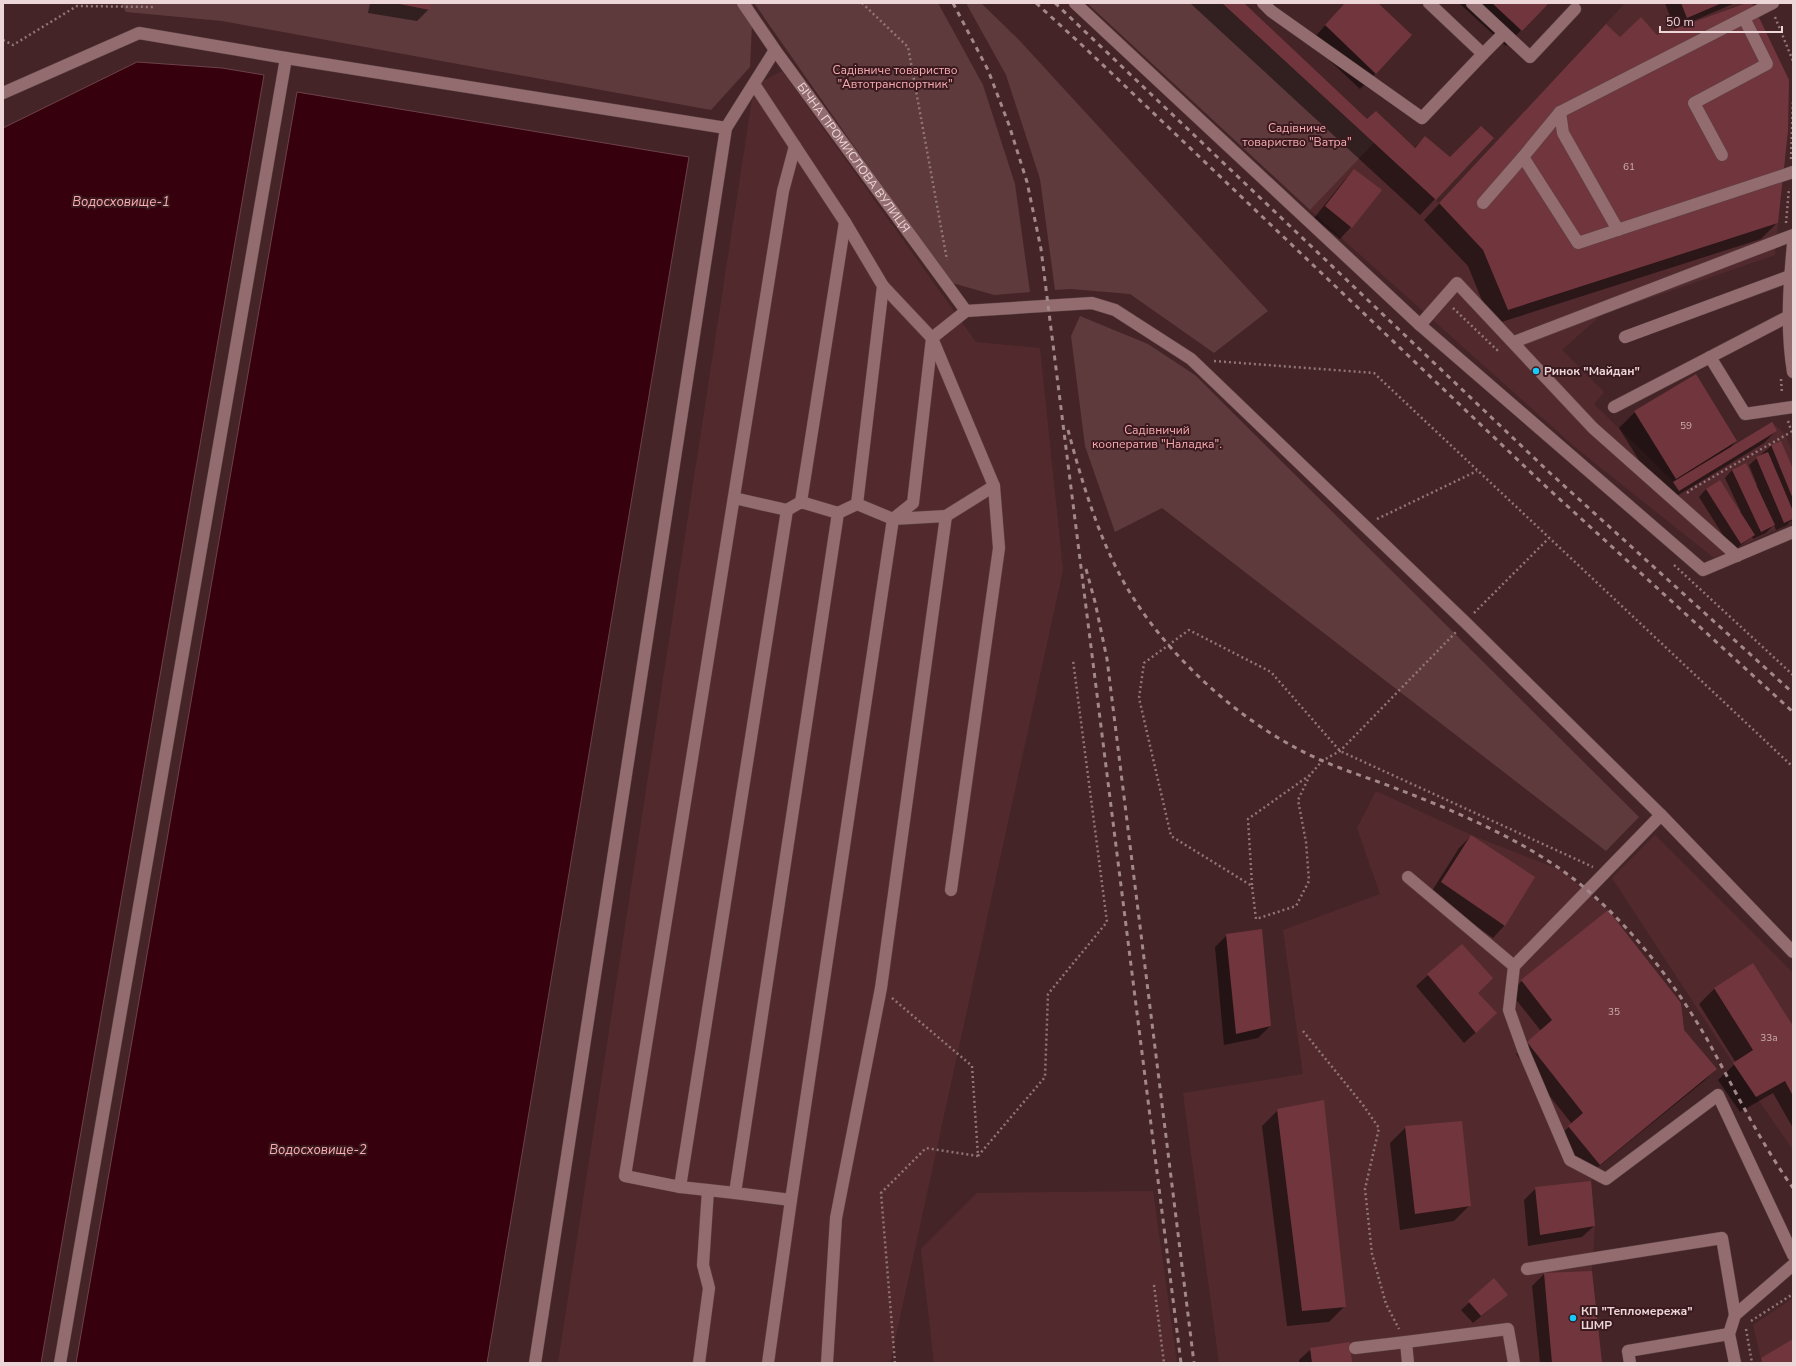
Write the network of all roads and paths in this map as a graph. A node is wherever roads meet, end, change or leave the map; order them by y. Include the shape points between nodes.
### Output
1 (743, 3) edge
2 (862, 3) edge
3 (1075, 3) edge
4 (1429, 3) edge
5 (1472, 3) edge
6 (1773, 3) edge
7 (1271, 6) edge
8 (154, 7) dead end
9 (1575, 9) dead end
10 (1744, 18) junction
11 (1776, 18) dead end
12 (1504, 33) junction
13 (3, 40) edge
14 (775, 50) junction
15 (1482, 54) junction
16 (286, 58) junction
17 (1793, 61) edge
18 (754, 84) junction
19 (3, 93) edge
20 (1560, 112) junction
21 (726, 128) junction
22 (795, 146) junction
23 (1722, 155) dead end
24 (1523, 157) junction
25 (1793, 172) edge
26 (1483, 203) dead end
27 (845, 222) junction
28 (1618, 230) junction
29 (1793, 235) edge
30 (1793, 244) edge
31 (949, 267) dead end
32 (1790, 276) junction
33 (883, 286) junction
34 (966, 311) junction
35 (1789, 316) junction
36 (1420, 325) junction
37 (1626, 337) dead end
38 (932, 338) junction
39 (1514, 342) junction
40 (1710, 357) junction
41 (1191, 359) junction
42 (1793, 372) edge
43 (1614, 407) dead end
44 (1793, 407) edge
45 (1791, 432) dead end
46 (1477, 471) junction
47 (994, 486) junction
48 (734, 498) junction
49 (801, 502) junction
50 (1677, 502) junction
51 (857, 504) junction
52 (787, 510) junction
53 (838, 514) junction
54 (946, 516) junction
55 (893, 519) junction
56 (1363, 525) junction
57 (1793, 532) edge
58 (1550, 538) junction
59 (1737, 556) junction
60 (1465, 622) junction
61 (1073, 660) dead end
62 (1340, 751) junction
63 (1793, 767) edge
64 (1310, 775) junction
65 (1661, 815) junction
66 (1605, 872) junction
67 (1408, 877) dead end
68 (1252, 886) junction
69 (951, 890) dead end
70 (1793, 952) edge
71 (1514, 966) junction
72 (881, 988) junction
73 (1303, 1030) dead end
74 (978, 1156) junction
75 (680, 1186) junction
76 (708, 1190) junction
77 (735, 1193) junction
78 (791, 1200) junction
79 (1793, 1255) edge
80 (1793, 1265) edge
81 (1527, 1269) dead end
82 (1154, 1285) dead end
83 (1793, 1294) edge
84 (1736, 1315) junction
85 (1729, 1334) junction
86 (1406, 1342) junction
87 (1355, 1348) dead end
88 (60, 1363) edge
89 (535, 1363) edge
90 (699, 1363) edge
91 (768, 1363) edge
92 (827, 1363) edge
93 (895, 1363) edge
94 (1164, 1363) edge
95 (1408, 1363) edge
96 (1514, 1363) edge
97 (1630, 1363) edge
98 (1735, 1363) edge
99 (1752, 1363) edge

1 - 14 street, БІЧНА ПРОМИСЛОВА ВУЛИЦЯ
2 - 31 path via 908,48
3 - 36 street
4 - 15 street
5 - 12 street
6 - 10 street
7 - 15 street via 1422,118
8 - 13 path via 77,6 13,45
9 - 12 street via 1530,57
10 - 20 street
10 - 23 street via 1767,64 1694,103
11 - 17 path
12 - 15 street
14 - 18 street
14 - 34 street, БІЧНА ПРОМИСЛОВА ВУЛИЦЯ
16 - 19 street via 139,32
16 - 21 street
16 - 88 street
18 - 21 street
18 - 22 street
20 - 24 street
20 - 28 street via 1564,133
21 - 89 street
22 - 27 street
22 - 48 street via 783,191
24 - 26 street
24 - 28 street via 1578,243
25 - 28 street
27 - 33 street
27 - 49 street
29 - 39 street
30 - 32 street
32 - 35 street
32 - 37 street
33 - 38 street
33 - 51 street
34 - 38 street
34 - 41 street via 1092,303 1115,310
35 - 40 street
35 - 42 street
36 - 39 street via 1457,283
36 - 59 street via 1703,570
38 - 47 street
38 - 55 street via 913,503
39 - 50 street via 1593,428
40 - 43 street
40 - 44 street via 1745,414
41 - 46 path via 1374,374
41 - 56 street
45 - 50 path via 1692,489
46 - 56 path
46 - 58 path
47 - 54 street
47 - 69 street via 999,548
48 - 52 street
48 - 75 street via 625,1176
49 - 52 street
49 - 53 street
50 - 59 street
51 - 53 street
51 - 55 street
52 - 75 street
53 - 77 street
54 - 55 street
54 - 72 street
55 - 78 street
56 - 60 street
57 - 59 street
58 - 60 path
58 - 63 path
60 - 62 path
60 - 65 street
61 - 74 path via 1107,922 1048,994 1045,1077
62 - 64 path via 1322,761
62 - 66 path
62 - 68 path via 1271,672 1189,630 1144,662 1139,698 1171,836
64 - 68 path via 1248,819
64 - 68 path via 1298,800 1306,842 1309,881 1296,906 1256,919
65 - 66 street
65 - 70 street
66 - 71 street
67 - 71 street
71 - 79 street via 1510,1010 1524,1052 1570,1160 1606,1180 1718,1095
72 - 74 path via 972,1066
72 - 92 street via 836,1218
73 - 86 path via 1379,1128 1365,1189 1372,1254 1386,1304
74 - 93 path via 926,1148 881,1193
75 - 76 street
76 - 77 street
76 - 90 street via 703,1265 709,1288
77 - 78 street
78 - 91 street
80 - 84 street
81 - 84 street via 1722,1238
82 - 94 path
83 - 99 path via 1745,1325
84 - 85 street
85 - 97 street via 1628,1351
85 - 98 street
86 - 87 street
86 - 95 street
86 - 96 street via 1508,1329

